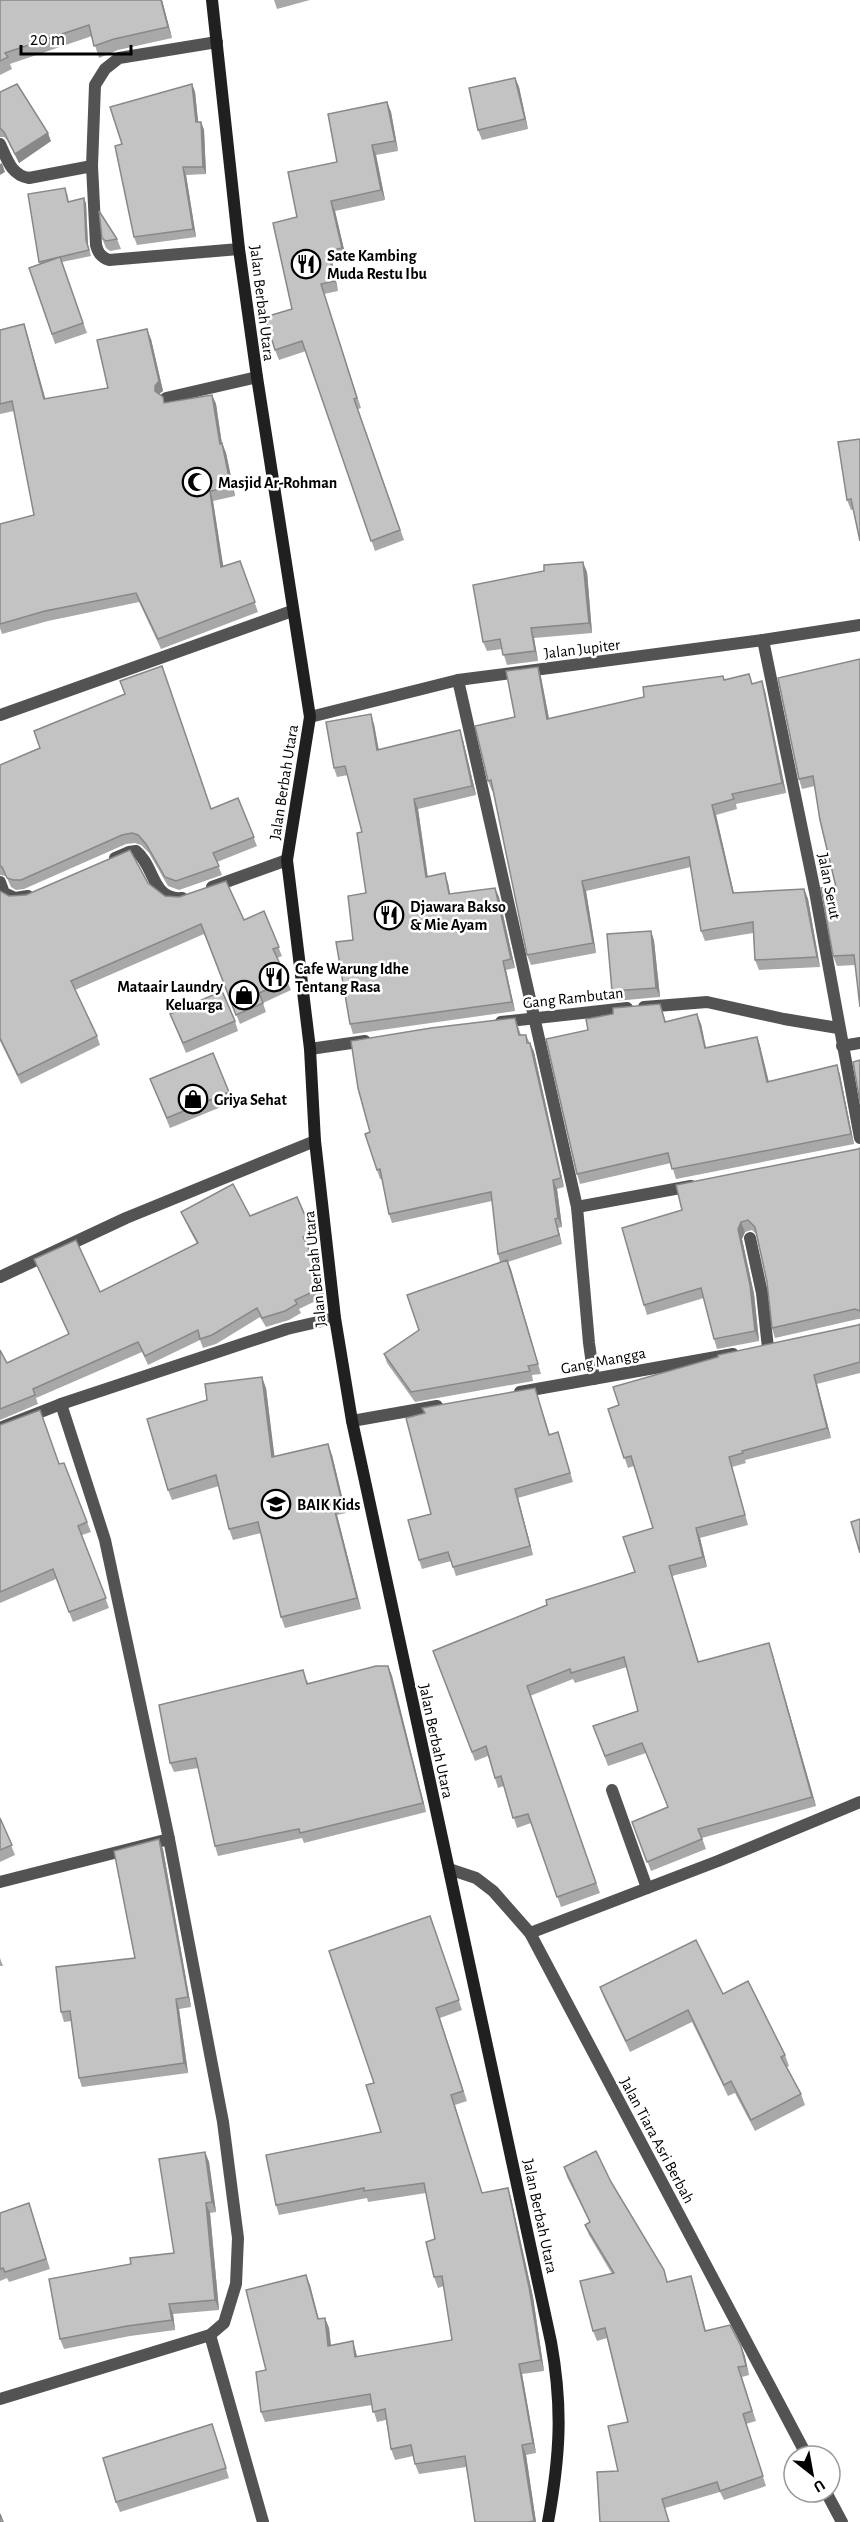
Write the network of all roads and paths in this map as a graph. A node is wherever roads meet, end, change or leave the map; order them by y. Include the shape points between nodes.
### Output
1 (212, 0) edge
2 (218, 42) junction
3 (0, 144) edge
4 (92, 166) junction
5 (239, 249) junction
6 (257, 377) junction
7 (166, 398) edge
8 (292, 611) junction
9 (860, 625) edge
10 (762, 640) junction
11 (458, 680) junction
12 (0, 715) edge
13 (310, 717) junction
14 (287, 860) junction
15 (98, 865) edge
16 (0, 882) edge
17 (36, 892) edge
18 (534, 1018) junction
19 (489, 1023) edge
20 (838, 1028) junction
21 (379, 1038) edge
22 (860, 1043) edge
23 (842, 1046) junction
24 (310, 1049) junction
25 (860, 1138) edge
26 (315, 1141) junction
27 (701, 1184) edge
28 (577, 1207) junction
29 (750, 1238) edge
30 (0, 1277) edge
31 (335, 1317) junction
32 (594, 1379) junction
33 (512, 1394) edge
34 (60, 1404) junction
35 (454, 1404) edge
36 (351, 1421) junction
37 (0, 1428) edge
38 (612, 1790) dead end
39 (860, 1802) edge
40 (169, 1839) junction
41 (449, 1869) junction
42 (0, 1882) edge
43 (647, 1888) junction
44 (530, 1933) junction
45 (210, 2335) junction
46 (0, 2399) edge
47 (801, 2444) edge
48 (832, 2504) edge
49 (263, 2522) edge
50 (548, 2522) edge
51 (842, 2522) edge

1 - 2 main road, Jalan Berbah Utara
2 - 4 street via 119,58 105,69 95,85
2 - 5 main road, Jalan Berbah Utara
3 - 4 street via 9,165 23,177
4 - 5 street via 96,244 104,258
5 - 6 main road, Jalan Berbah Utara
6 - 7 street
6 - 8 main road, Jalan Berbah Utara
8 - 12 street
8 - 13 main road, Jalan Berbah Utara
9 - 10 street, Jalan Jupiter
10 - 11 street, Jalan Jupiter
10 - 20 street, Jalan Serut via 815,892
11 - 13 street, Jalan Jupiter
11 - 18 street
13 - 14 main road, Jalan Berbah Utara
14 - 15 street via 180,899 170,898 159,890 136,851
14 - 24 main road, Jalan Berbah Utara
16 - 17 street via 4,893 15,898
18 - 19 street, Gang Rambutan
18 - 20 street, Gang Rambutan via 707,1002
18 - 28 street
20 - 23 street, Jalan Serut
21 - 24 street
22 - 23 street
23 - 25 street, Jalan Serut
24 - 26 main road, Jalan Berbah Utara
26 - 30 street via 126,1218
26 - 31 main road, Jalan Berbah Utara
27 - 28 street
28 - 32 street
29 - 32 street, Gang Mangga via 762,1293 761,1349
31 - 34 street via 287,1329
31 - 36 main road, Jalan Berbah Utara
32 - 33 street, Gang Mangga
34 - 37 street
34 - 40 street via 105,1540
35 - 36 street
36 - 41 main road, Jalan Berbah Utara
38 - 43 street
39 - 43 street
40 - 42 street
40 - 45 street via 223,2122 238,2238 231,2304 224,2323
41 - 44 street, Jalan Tiara Asri Berbah via 476,1878 493,1891
41 - 50 main road, Jalan Berbah Utara via 559,2386 557,2477
43 - 44 street
44 - 47 street, Jalan Tiara Asri Berbah
45 - 46 street
45 - 49 street
48 - 51 street

